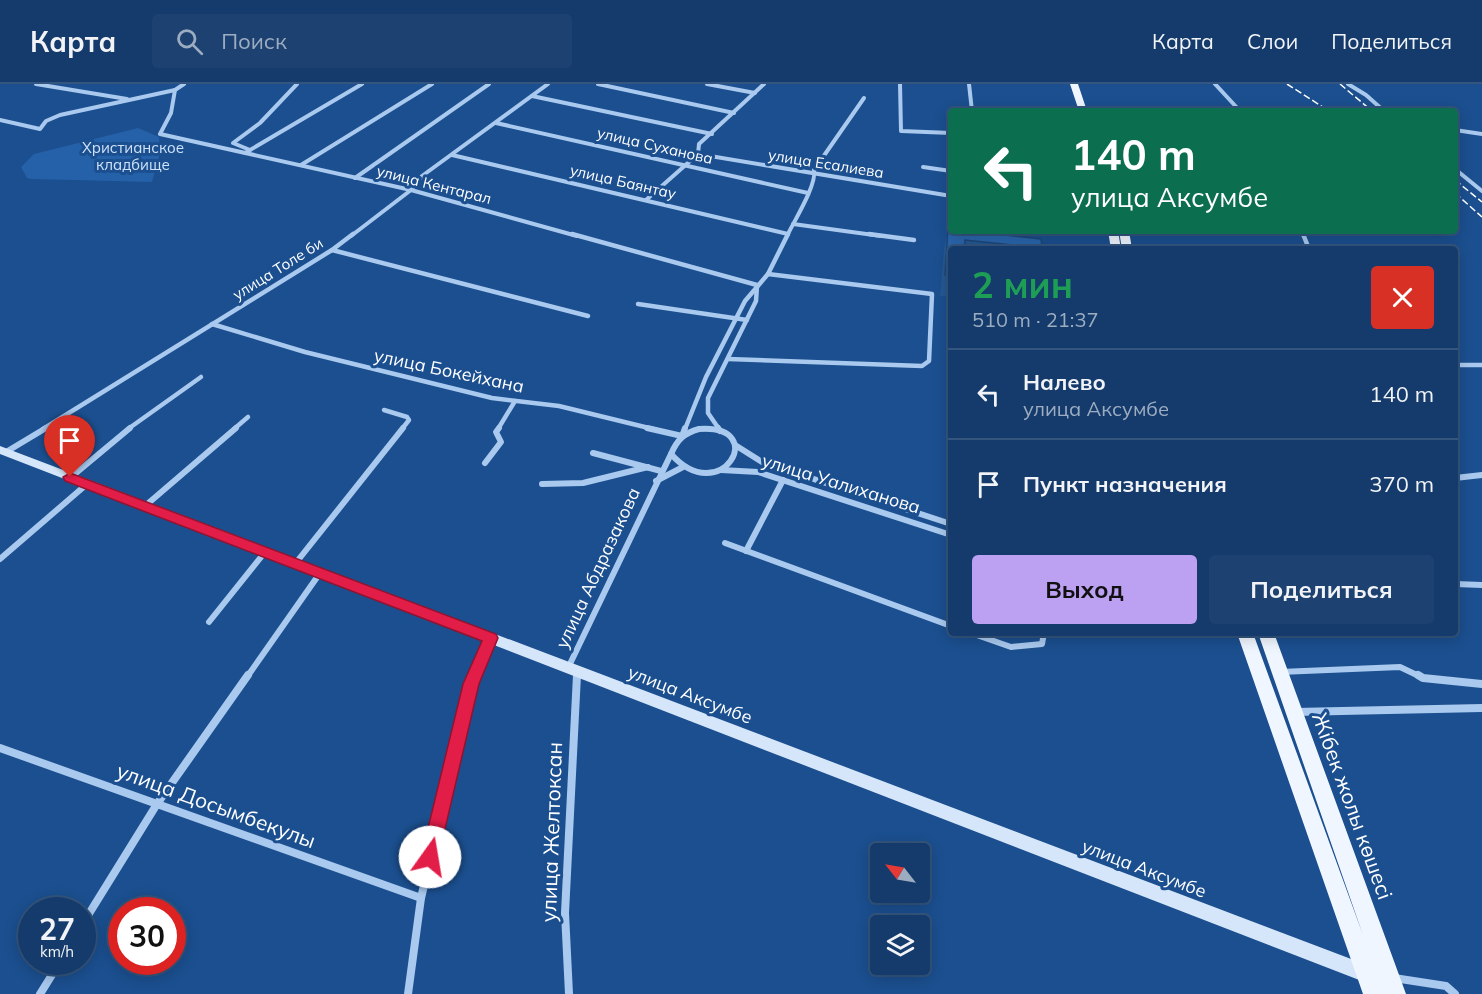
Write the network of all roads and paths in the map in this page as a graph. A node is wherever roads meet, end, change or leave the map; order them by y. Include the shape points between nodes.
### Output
1 (36, 84) edge
2 (184, 84) edge
3 (297, 84) edge
4 (362, 84) edge
5 (432, 84) edge
6 (489, 84) edge
7 (548, 84) edge
8 (598, 84) edge
9 (706, 84) edge
10 (764, 84) edge
11 (900, 84) edge
12 (969, 84) edge
13 (1074, 84) edge
14 (1081, 84) edge
15 (1215, 84) edge
16 (1348, 84) edge
17 (175, 90) junction
18 (755, 93) junction
19 (532, 96) junction
20 (864, 98) dead end
21 (130, 100) junction
22 (972, 108) edge
23 (1082, 108) edge
24 (1088, 108) edge
25 (1237, 108) edge
26 (1381, 108) edge
27 (734, 113) junction
28 (0, 120) edge
29 (496, 123) junction
30 (1458, 130) edge
31 (948, 133) edge
32 (711, 134) junction
33 (1482, 134) edge
34 (250, 150) junction
35 (244, 153) junction
36 (452, 154) junction
37 (698, 154) junction
38 (683, 165) junction
39 (301, 166) junction
40 (923, 167) dead end
41 (948, 171) edge
42 (1458, 171) edge
43 (815, 174) junction
44 (356, 178) junction
45 (411, 190) junction
46 (1482, 191) edge
47 (808, 193) junction
48 (948, 196) edge
49 (645, 200) junction
50 (793, 224) junction
51 (788, 234) junction
52 (914, 240) dead end
53 (332, 250) junction
54 (768, 274) junction
55 (757, 285) junction
56 (638, 304) dead end
57 (588, 316) dead end
58 (735, 318) junction
59 (747, 320) junction
60 (212, 324) junction
61 (728, 359) junction
62 (1458, 365) edge
63 (1482, 365) edge
64 (201, 376) dead end
65 (515, 401) junction
66 (384, 410) dead end
67 (248, 417) dead end
68 (720, 431) junction
69 (682, 436) junction
70 (735, 445) junction
71 (3, 451) edge
72 (594, 453) dead end
73 (671, 454) junction
74 (485, 462) dead end
75 (648, 467) junction
76 (683, 467) junction
77 (720, 470) junction
78 (662, 471) junction
79 (1482, 475) edge
80 (70, 477) junction
81 (1458, 478) edge
82 (783, 480) junction
83 (656, 482) junction
84 (87, 484) junction
85 (542, 484) dead end
86 (145, 506) junction
87 (948, 523) edge
88 (948, 534) edge
89 (725, 543) dead end
90 (746, 551) junction
91 (265, 552) junction
92 (0, 559) edge
93 (295, 564) junction
94 (321, 573) junction
95 (1458, 584) edge
96 (1482, 585) edge
97 (209, 622) dead end
98 (948, 625) edge
99 (980, 636) edge
100 (1043, 636) edge
101 (1246, 636) edge
102 (1267, 636) edge
103 (491, 638) junction
104 (572, 669) junction
105 (1280, 672) junction
106 (1482, 684) edge
107 (1482, 708) edge
108 (1294, 712) junction
109 (0, 748) edge
110 (157, 804) junction
111 (421, 898) junction
112 (96, 902) edge
113 (1367, 974) junction
114 (52, 975) edge
115 (1393, 986) edge
116 (40, 994) edge
117 (408, 994) edge
118 (569, 994) edge
119 (1374, 994) edge
120 (1455, 994) edge

1 - 21 street
2 - 17 street
3 - 34 street via 260,123 232,143
4 - 34 street
5 - 39 street
6 - 44 street
7 - 19 street, улица Толе би
8 - 27 street
9 - 18 street
10 - 18 street
11 - 31 street via 901,130
12 - 22 street
13 - 23 main road
14 - 24 main road
15 - 25 street
16 - 26 street
17 - 21 street
17 - 35 street, улица Кентарал via 171,113 160,135
18 - 27 street
19 - 29 street, улица Толе би
19 - 32 street
20 - 43 street via 814,170
21 - 28 street via 60,116 46,121 40,129
27 - 32 street
29 - 36 street, улица Толе би
29 - 38 street, улица Суханова
30 - 33 street
32 - 37 street via 699,144
34 - 35 street
35 - 39 street, улица Кентарал
36 - 45 street, улица Толе би via 422,176
36 - 49 street, улица Баянтау
37 - 38 street
37 - 43 street, улица Есалиева
38 - 47 street, улица Суханова
38 - 49 street
39 - 44 street, улица Кентарал
40 - 41 street
42 - 46 street
43 - 47 street
43 - 48 street, улица Есалиева
44 - 45 street, улица Кентарал
45 - 53 street, улица Толе би
45 - 55 street, улица Кентарал
47 - 50 street
49 - 51 street, улица Баянтау
50 - 51 street
50 - 52 street
51 - 54 street
53 - 57 street
53 - 60 street, улица Толе би
54 - 55 street
54 - 61 street via 932,294 929,361 922,366
55 - 58 street
55 - 59 street via 756,301
56 - 58 street
58 - 59 street
58 - 69 street
59 - 61 street
60 - 65 street, улица Бокейхана via 305,352
60 - 71 street, улица Толе би
61 - 68 street via 708,398 708,413
62 - 63 street
64 - 80 street via 135,423
65 - 69 street, улица Бокейхана via 559,406
65 - 74 street via 496,432 501,442
66 - 93 street via 409,420
67 - 86 street
68 - 69 street via 696,430
68 - 70 street
69 - 73 street
70 - 77 street via 730,463
70 - 87 street, улица Уалиханова via 762,462
71 - 80 main road, улица Аксумбе
72 - 75 street
73 - 76 street
73 - 78 street, улица Абдразакова
75 - 78 street
75 - 85 street via 583,483
76 - 77 street via 694,472
76 - 83 street, улица Абдразакова
77 - 82 street, улица Уалиханова via 758,472
78 - 83 street, улица Абдразакова
79 - 81 street
80 - 84 main road, улица Аксумбе
82 - 88 street, улица Уалиханова
82 - 90 street
83 - 104 street, улица Абдразакова
84 - 86 main road, улица Аксумбе
84 - 92 street
86 - 91 main road, улица Аксумбе
89 - 90 street
90 - 98 street
91 - 93 main road, улица Аксумбе
91 - 97 street
93 - 94 main road, улица Аксумбе
94 - 103 main road, улица Аксумбе
94 - 110 street
95 - 96 street
99 - 100 street via 1011,647 1042,644
101 - 113 main road
102 - 105 main road, Жібек жолы көшесі
103 - 104 main road, улица Аксумбе
103 - 111 street via 471,684
104 - 113 main road, улица Аксумбе
104 - 118 street, улица Желтоксан via 565,913
105 - 106 street via 1400,667 1423,678
105 - 108 main road, Жібек жолы көшесі
107 - 108 street
108 - 115 main road, Жібек жолы көшесі
109 - 110 street, улица Досымбекулы
110 - 111 street, улица Досымбекулы
110 - 112 street
111 - 117 street
113 - 115 street
113 - 119 main road
114 - 116 street
115 - 120 street via 1446,986

